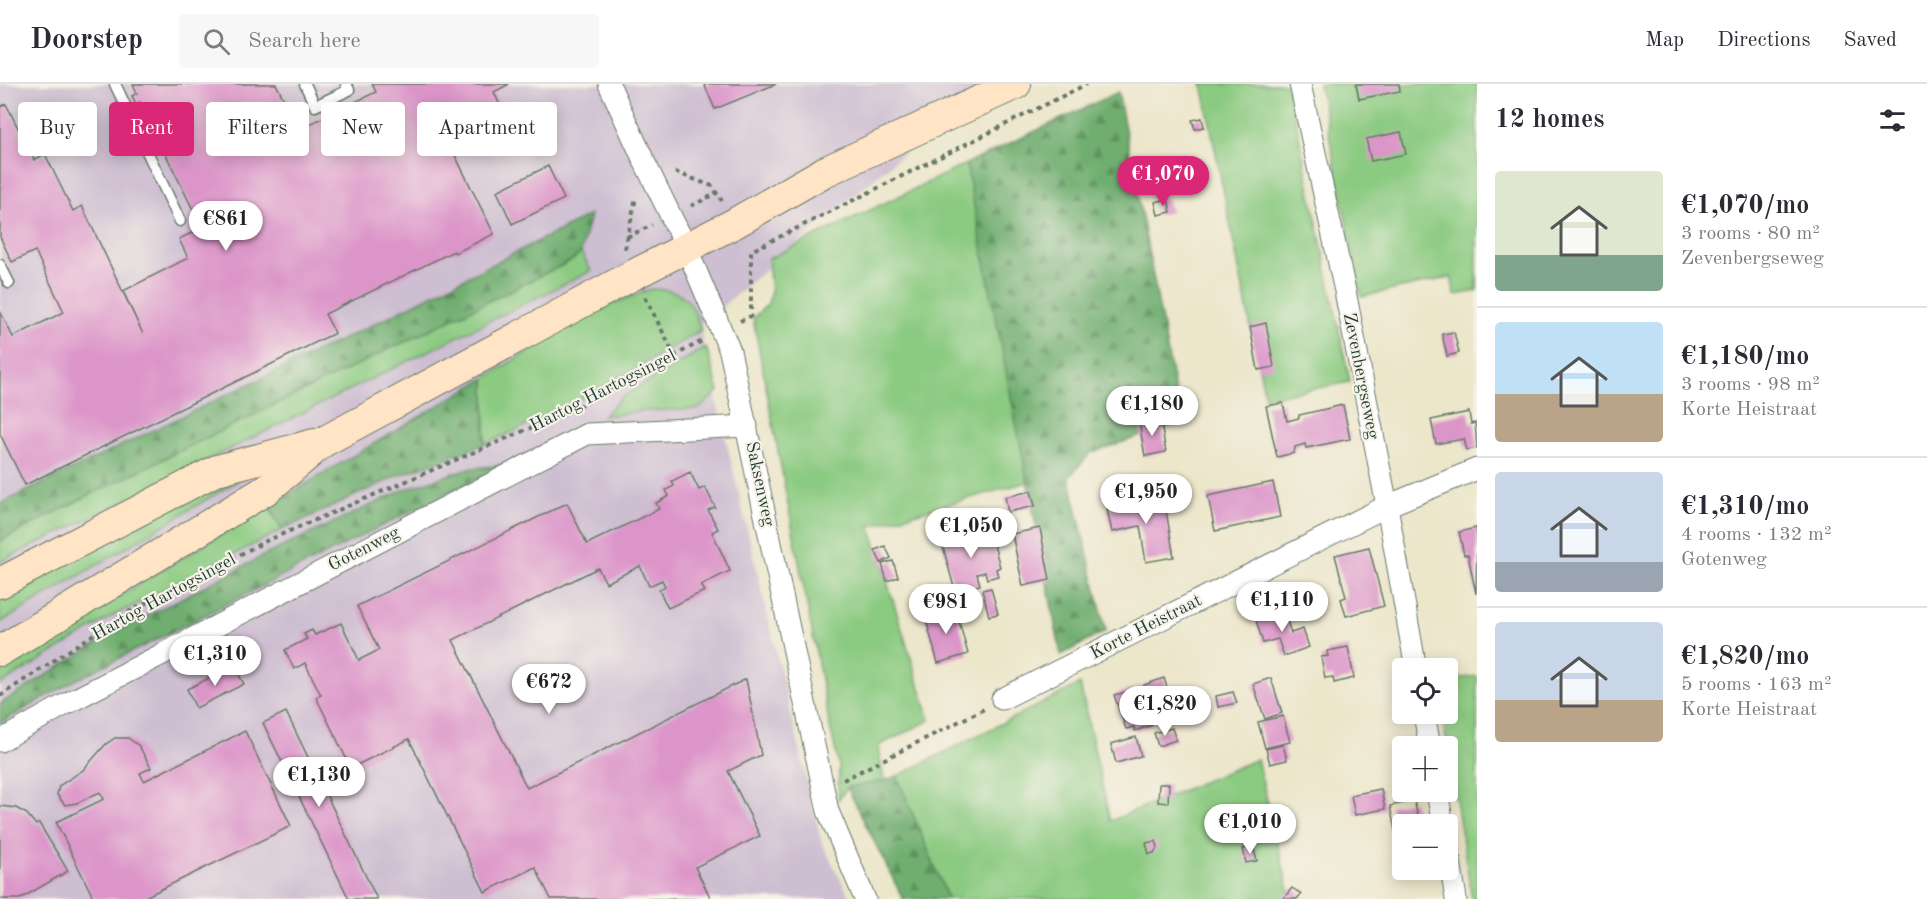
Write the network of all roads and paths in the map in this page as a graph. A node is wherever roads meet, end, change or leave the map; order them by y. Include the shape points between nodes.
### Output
1 (115, 84) edge
2 (305, 84) edge
3 (346, 84) edge
4 (609, 84) edge
5 (1016, 84) edge
6 (1087, 84) edge
7 (1300, 84) edge
8 (180, 221) dead end
9 (686, 247) junction
10 (0, 265) edge
11 (9, 283) dead end
12 (722, 330) junction
13 (747, 426) junction
14 (323, 442) junction
15 (1477, 469) edge
16 (1387, 506) junction
17 (0, 583) edge
18 (0, 651) edge
19 (1414, 658) edge
20 (0, 696) edge
21 (1002, 699) joint
22 (0, 741) edge
23 (843, 780) dead end
24 (1453, 880) edge
25 (866, 899) edge
26 (1456, 899) edge

1 - 8 lane
2 - 3 lane via 315,106 349,90
4 - 9 street, Saksenweg
5 - 9 street, Hartog Hartogsingel via 824,172
6 - 12 path, Hartog Hartogsingel via 751,251 751,316
7 - 16 street, Zevenbergseweg
9 - 12 street, Saksenweg
9 - 14 street, Hartog Hartogsingel
10 - 11 lane
12 - 13 street, Saksenweg
12 - 20 path, Hartog Hartogsingel via 568,412 266,541 123,615
13 - 22 street, Gotenweg via 587,434
13 - 25 street, Saksenweg via 828,811
14 - 17 street, Hartog Hartogsingel via 217,470
14 - 18 street, Hartog Hartogsingel via 266,490
15 - 16 street, Korte Heistraat
16 - 19 street, Zevenbergseweg
16 - 21 street, Korte Heistraat
21 - 23 path
24 - 26 street

